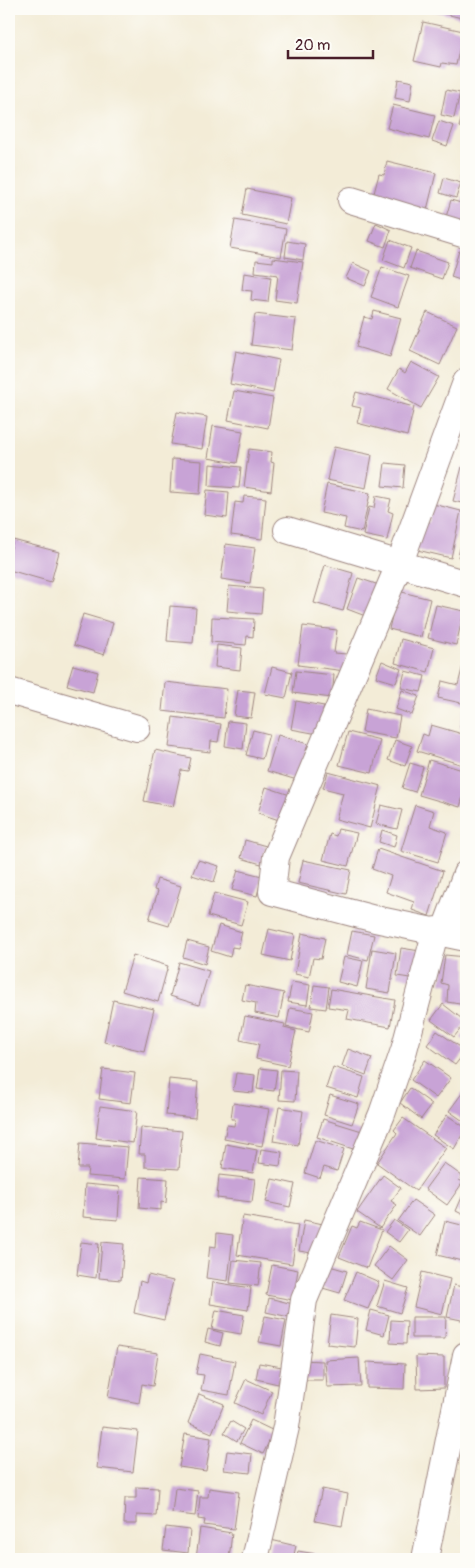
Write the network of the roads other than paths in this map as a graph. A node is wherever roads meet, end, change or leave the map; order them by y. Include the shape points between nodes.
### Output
1 (351, 200) dead end
2 (466, 235) edge
3 (466, 382) edge
4 (287, 530) dead end
5 (399, 565) junction
6 (466, 584) edge
7 (9, 692) edge
8 (136, 728) dead end
9 (466, 874) edge
10 (449, 934) edge
11 (466, 1355) edge
12 (255, 1559) edge
13 (425, 1559) edge

1 - 2 street
3 - 5 street
4 - 5 street
5 - 6 street
5 - 10 street via 276,857 272,892
7 - 8 street
9 - 10 street
10 - 12 street via 385,1105 304,1300 286,1427
11 - 13 street

